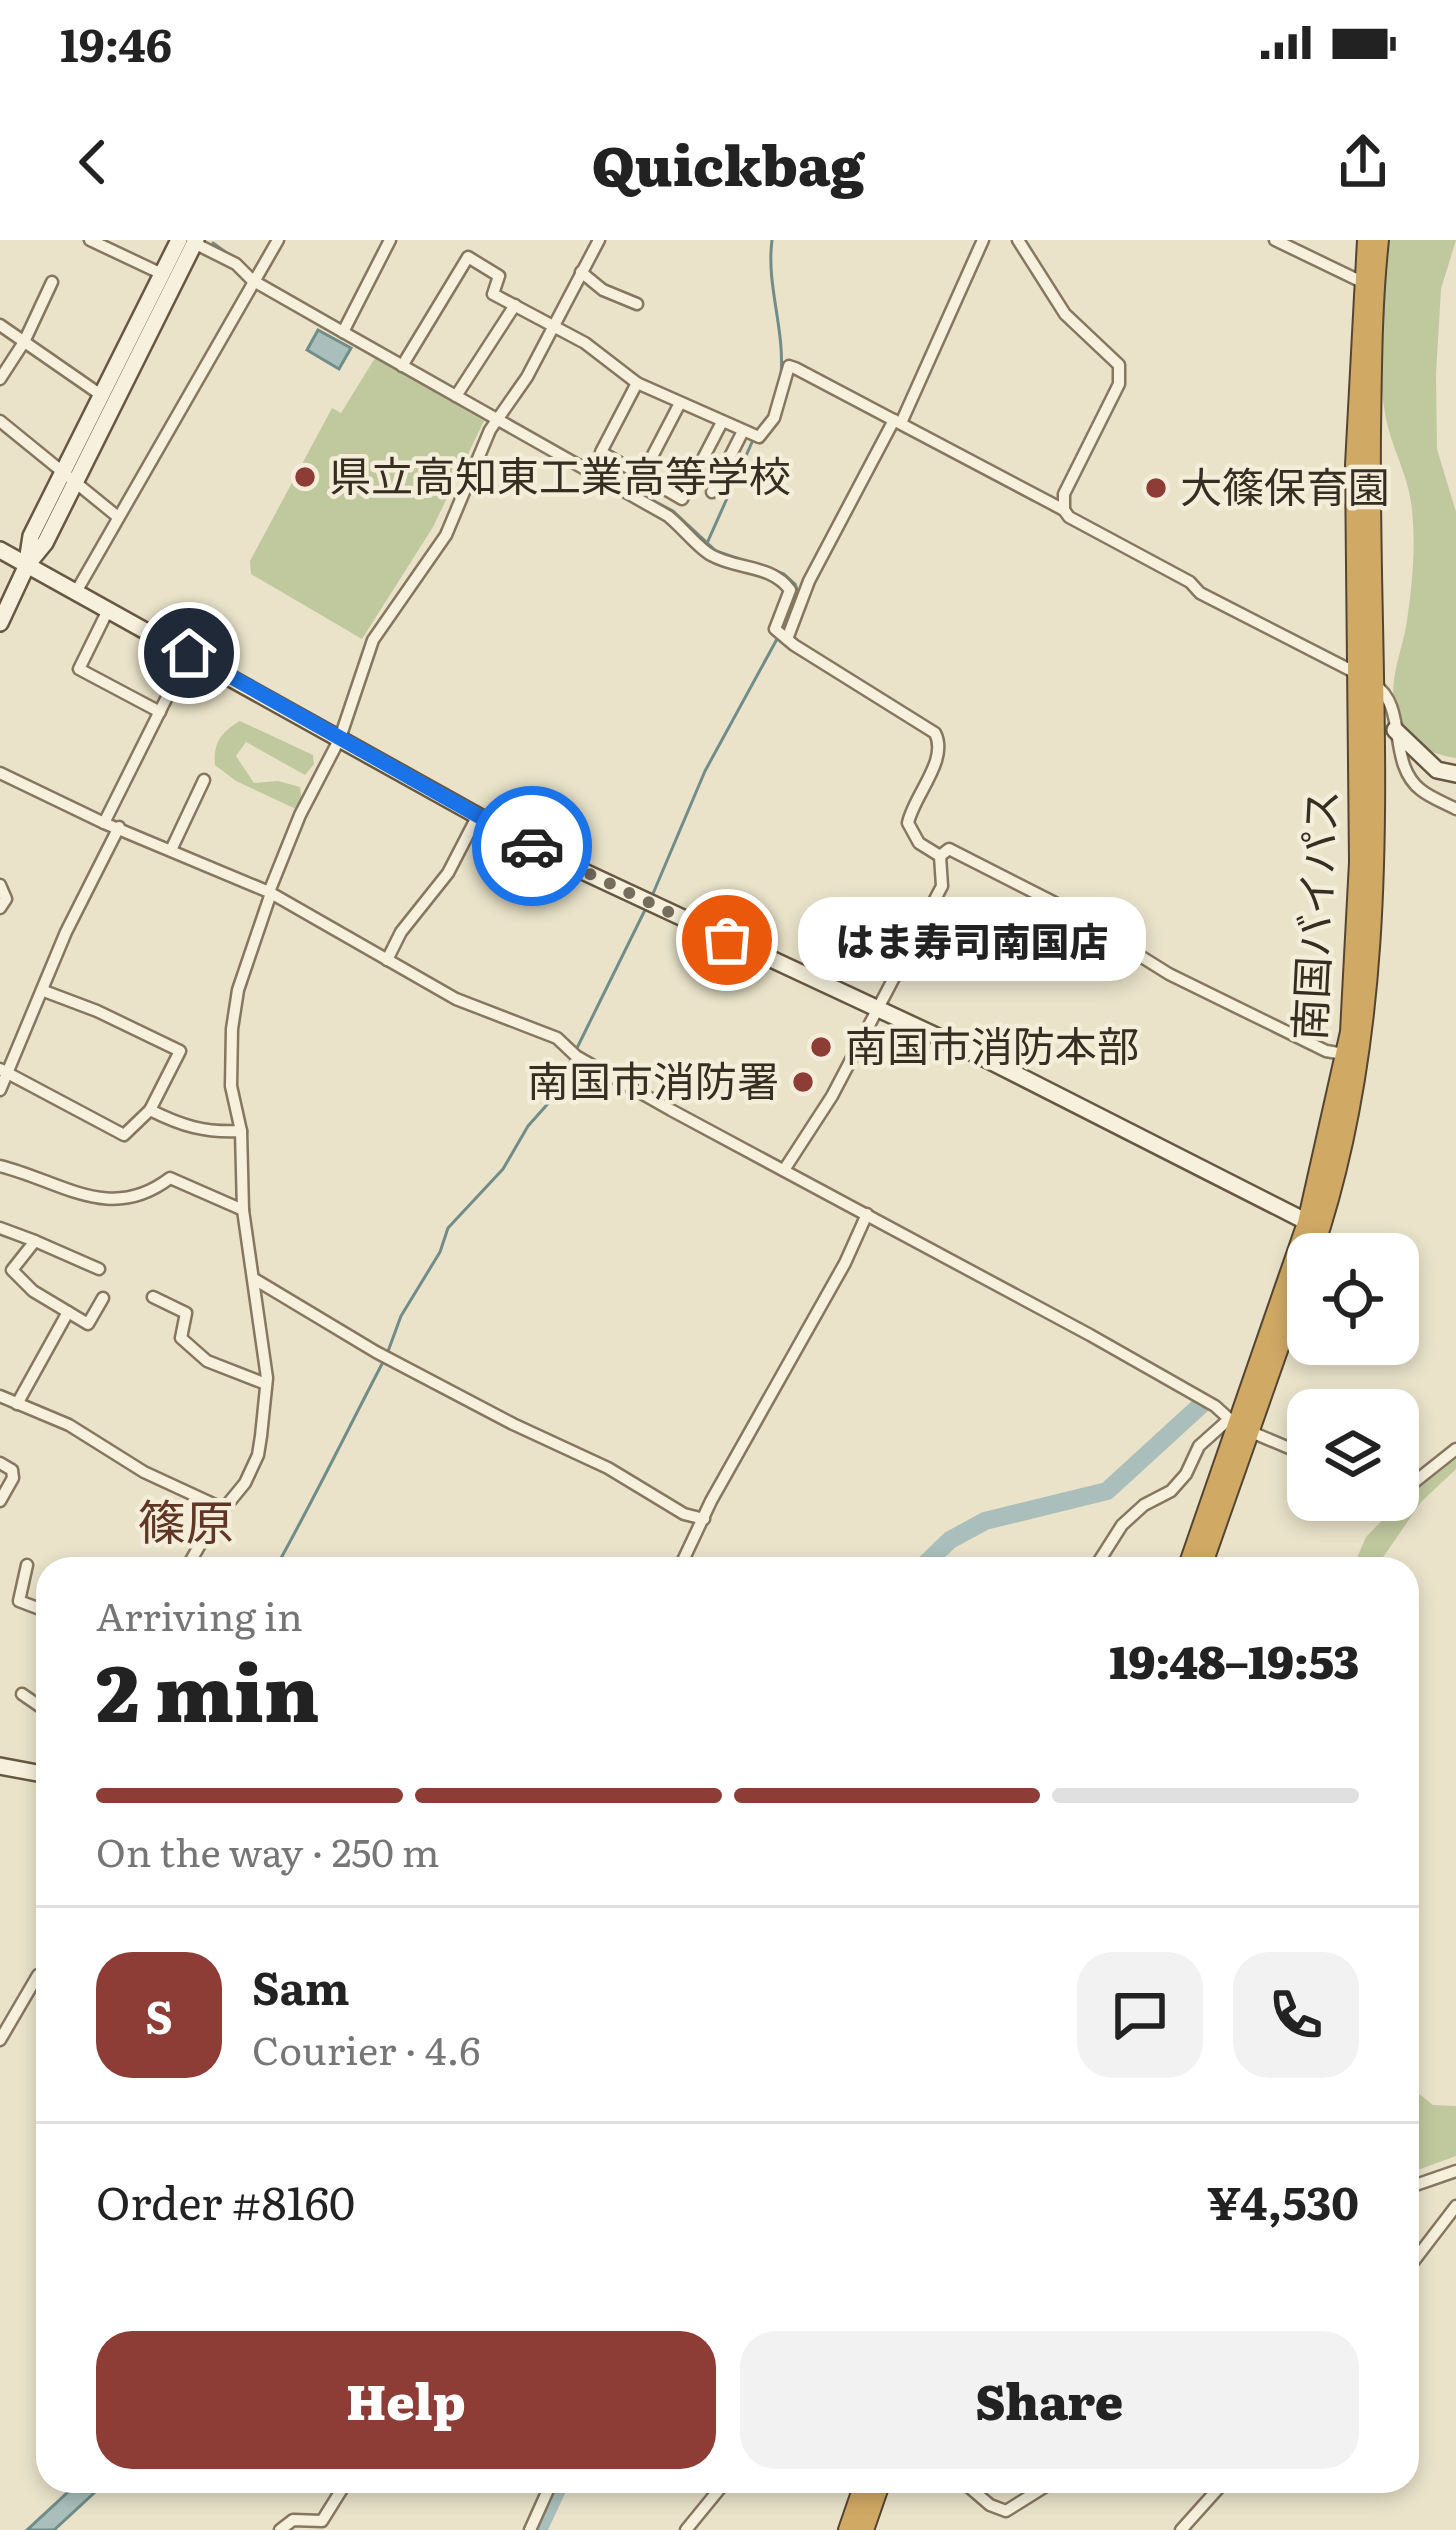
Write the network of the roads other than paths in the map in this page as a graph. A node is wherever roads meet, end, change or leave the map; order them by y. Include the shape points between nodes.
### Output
1 (89, 240) edge
2 (278, 240) edge
3 (390, 240) edge
4 (599, 240) edge
5 (983, 240) edge
6 (1018, 240) edge
7 (1275, 240) edge
8 (1367, 240) edge
9 (1379, 240) edge
10 (190, 241) edge
11 (581, 272) junction
12 (162, 274) junction
13 (252, 280) junction
14 (52, 282) dead end
15 (1362, 282) junction
16 (637, 304) dead end
17 (514, 305) junction
18 (0, 325) edge
19 (554, 326) junction
20 (343, 332) junction
21 (24, 342) junction
22 (402, 366) junction
23 (0, 379) edge
24 (637, 383) junction
25 (101, 395) junction
26 (456, 396) junction
27 (680, 403) junction
28 (496, 419) junction
29 (0, 421) edge
30 (897, 421) junction
31 (722, 422) junction
32 (743, 431) junction
33 (643, 475) junction
34 (68, 479) junction
35 (712, 492) dead end
36 (1064, 510) junction
37 (118, 517) junction
38 (0, 550) edge
39 (27, 565) junction
40 (76, 592) junction
41 (108, 610) junction
42 (0, 623) edge
43 (787, 639) junction
44 (189, 653) junction
45 (1366, 679) junction
46 (160, 712) junction
47 (1395, 730) junction
48 (340, 738) junction
49 (0, 773) edge
50 (1456, 774) edge
51 (204, 780) dead end
52 (1456, 809) edge
53 (478, 815) junction
54 (104, 823) junction
55 (119, 827) junction
56 (171, 850) junction
57 (940, 856) junction
58 (0, 885) edge
59 (270, 892) junction
60 (0, 908) edge
61 (387, 960) junction
62 (44, 991) junction
63 (877, 1010) junction
64 (1354, 1056) junction
65 (4, 1071) edge
66 (0, 1090) edge
67 (150, 1111) junction
68 (241, 1131) junction
69 (0, 1166) edge
70 (784, 1170) junction
71 (243, 1210) junction
72 (868, 1214) junction
73 (1314, 1226) junction
74 (0, 1228) edge
75 (1314, 1233) edge
76 (35, 1241) junction
77 (99, 1269) dead end
78 (256, 1280) junction
79 (154, 1297) dead end
80 (103, 1298) dead end
81 (68, 1312) junction
82 (1287, 1313) edge
83 (266, 1384) junction
84 (0, 1396) edge
85 (17, 1404) junction
86 (1238, 1426) junction
87 (1287, 1447) edge
88 (1456, 1449) edge
89 (0, 1463) edge
90 (1419, 1478) edge
91 (0, 1502) edge
92 (224, 1510) junction
93 (704, 1519) junction
94 (192, 1557) edge
95 (685, 1557) edge
96 (1102, 1557) edge
97 (1191, 1557) edge
98 (1205, 1557) edge
99 (27, 1565) dead end
100 (36, 1607) edge
101 (22, 1694) dead end
102 (36, 1704) edge
103 (0, 1766) edge
104 (36, 1773) edge
105 (36, 1978) edge
106 (0, 2040) edge
107 (1456, 2170) edge
108 (1419, 2184) edge
109 (1456, 2206) edge
110 (1419, 2254) edge
111 (340, 2493) edge
112 (547, 2493) edge
113 (716, 2493) edge
114 (861, 2493) edge
115 (877, 2493) edge
116 (976, 2493) edge
117 (1035, 2493) edge
118 (1214, 2493) edge
119 (280, 2530) edge
120 (530, 2530) edge
121 (686, 2530) edge
122 (848, 2530) edge
123 (864, 2530) edge
124 (1181, 2530) edge

1 - 12 street
2 - 13 street
3 - 20 street
4 - 11 street
5 - 30 street
6 - 36 street via 1065,314 1119,365 1119,383 1064,494
7 - 15 street
8 - 15 highway, 南国バイパス
9 - 45 highway, 南国バイパス
10 - 12 street
10 - 13 street
10 - 34 street
11 - 16 street
11 - 19 street
12 - 25 street
13 - 20 street
13 - 37 street
14 - 21 street
15 - 45 highway, 南国バイパス via 1355,466
17 - 19 street
17 - 22 street via 493,294 500,276 468,257
17 - 26 street
18 - 21 street
19 - 24 street
19 - 28 street
20 - 22 street
21 - 23 street
21 - 25 street
22 - 26 street
24 - 27 street
24 - 33 street via 601,452
25 - 34 street
26 - 28 street
27 - 31 street
27 - 33 street
28 - 43 street via 668,516 709,555 786,583 775,628
28 - 48 street via 446,535 373,640
29 - 34 street
30 - 32 street via 789,366 764,435
30 - 36 street
30 - 43 street via 809,581
31 - 32 street
31 - 33 street via 682,499
32 - 35 street
34 - 37 street
34 - 39 street via 45,543
34 - 39 street via 31,536
36 - 45 street via 1200,593
37 - 40 street
38 - 39 street
39 - 40 street
39 - 42 street
40 - 41 street
41 - 44 street
41 - 46 street via 79,669
43 - 57 street via 935,733 939,754 908,823 919,843
44 - 46 street
44 - 48 street
45 - 47 street via 1388,696
45 - 64 highway, 南国バイパス
46 - 54 street
47 - 50 street via 1438,770
47 - 52 street via 1410,778
48 - 53 street
48 - 59 street
49 - 54 street
51 - 56 street
53 - 61 street
53 - 63 street
54 - 55 street
55 - 56 street
55 - 62 street
56 - 59 street
57 - 63 street via 942,886
57 - 64 street via 959,853 1169,974 1326,1051
58 - 60 street
59 - 61 street
59 - 68 street via 232,1029
61 - 70 street via 456,999 557,1038
62 - 65 street
62 - 67 street via 180,1051
63 - 70 street
63 - 73 street
64 - 73 highway, 南国バイパス via 1339,1169
65 - 66 street
65 - 67 street via 124,1135
67 - 68 street via 185,1127
68 - 71 street
69 - 71 street via 69,1193 108,1197 143,1197 170,1178
70 - 72 street
71 - 78 street
72 - 86 street
72 - 93 street
73 - 75 highway, 南国バイパス
73 - 86 highway, 南国バイパス
74 - 76 street
76 - 77 street
76 - 81 street via 12,1270
78 - 83 street
78 - 93 street via 512,1424
79 - 83 street via 186,1313 181,1338 208,1361
80 - 81 street via 88,1324
81 - 85 street
82 - 86 highway, 南国バイパス
83 - 92 street via 258,1455
84 - 85 street
85 - 92 street
86 - 87 street
86 - 96 street via 1199,1445 1186,1474 1122,1525
86 - 97 highway, 南国バイパス
86 - 98 highway, 南国バイパス
88 - 90 street
89 - 91 street via 13,1478
92 - 94 street
93 - 95 street
99 - 100 street via 19,1601
101 - 102 street
103 - 104 street
105 - 106 street
107 - 108 street
109 - 110 street
111 - 119 street via 322,2521 292,2519
112 - 120 street
113 - 121 street
114 - 122 highway
115 - 123 highway
116 - 117 street via 1006,2511
118 - 124 street

